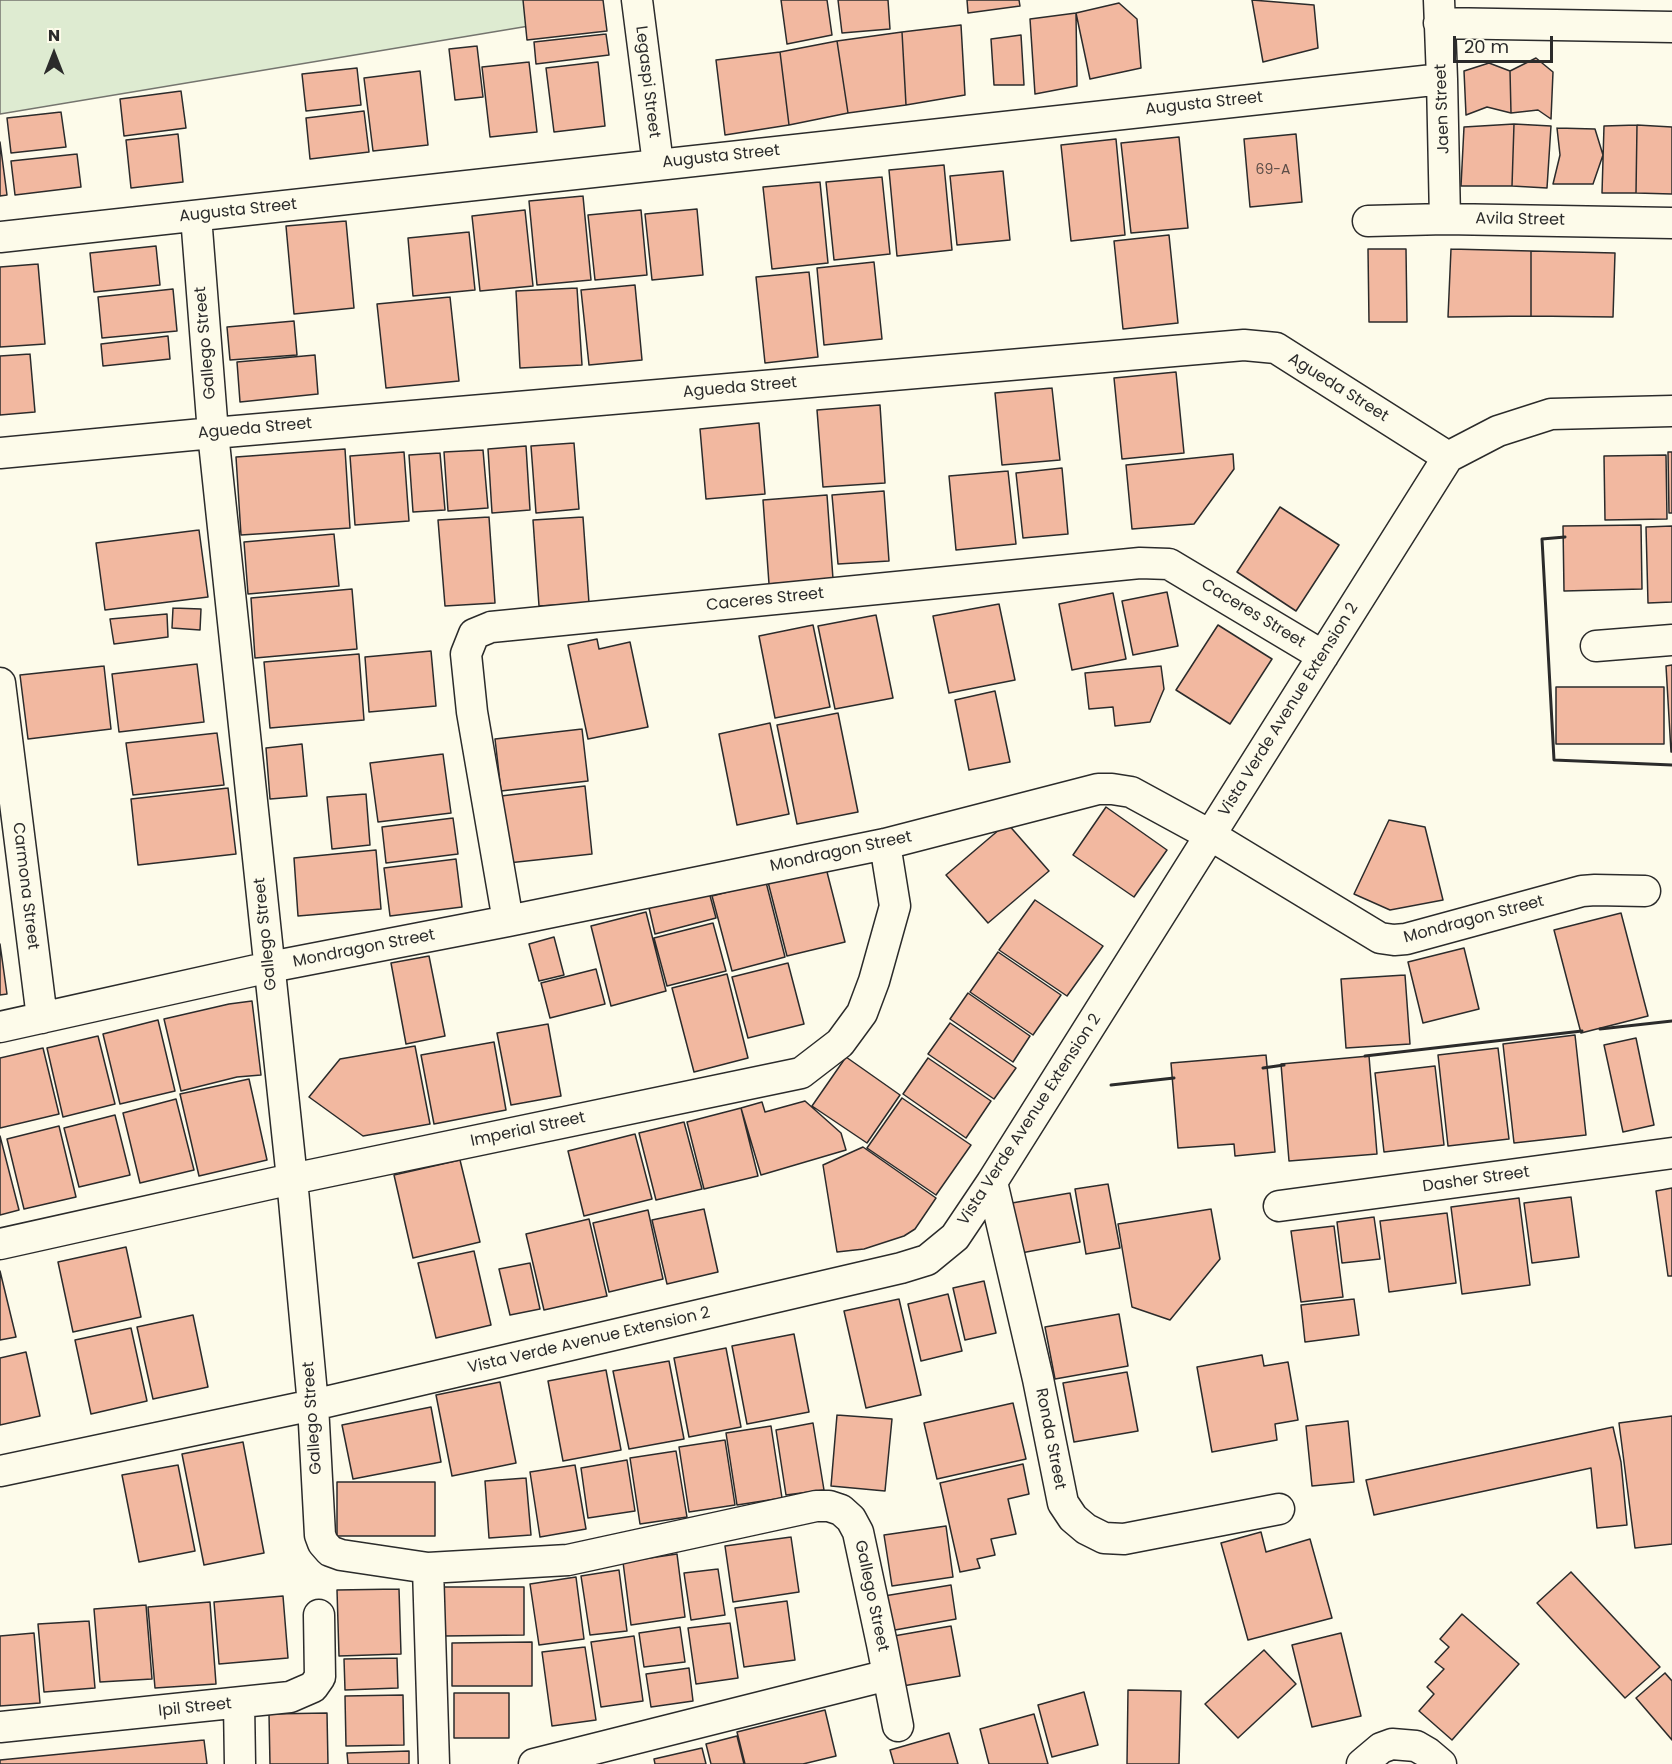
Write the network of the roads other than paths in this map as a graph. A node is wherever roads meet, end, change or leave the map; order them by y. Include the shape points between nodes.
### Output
1 (637, 0) edge
2 (1439, 11) edge
3 (1672, 27) edge
4 (1442, 79) junction
5 (658, 164) junction
6 (196, 216) junction
7 (1445, 219) junction
8 (1368, 221) dead end
9 (1672, 223) edge
10 (0, 237) edge
11 (1672, 411) edge
12 (213, 433) junction
13 (0, 453) edge
14 (1448, 457) junction
15 (1672, 640) edge
16 (1596, 646) dead end
17 (1323, 656) junction
18 (0, 683) edge
19 (1210, 835) junction
20 (885, 844) junction
21 (1645, 891) dead end
22 (508, 921) junction
23 (270, 968) junction
24 (42, 1018) junction
25 (0, 1027) edge
26 (1672, 1153) edge
27 (292, 1179) junction
28 (992, 1182) junction
29 (1279, 1206) dead end
30 (0, 1244) edge
31 (313, 1405) junction
32 (0, 1471) edge
33 (1279, 1509) dead end
34 (428, 1568) junction
35 (319, 1614) dead end
36 (888, 1675) junction
37 (239, 1703) junction
38 (898, 1726) dead end
39 (0, 1727) edge
40 (240, 1764) edge
41 (434, 1764) edge
42 (534, 1764) edge
43 (1362, 1764) edge
44 (1441, 1764) edge

1 - 5 street, Legaspi Street
2 - 3 street
2 - 4 street, Jaen Street
4 - 5 street, Augusta Street
4 - 7 street, Jaen Street
5 - 6 street, Augusta Street
6 - 10 street, Augusta Street
6 - 12 street, Gallego Street
7 - 8 street, Avila Street
7 - 9 street, Avila Street
11 - 14 street via 1551,414 1498,431
12 - 13 street, Agueda Street
12 - 14 street, Agueda Street via 1244,345 1276,348
12 - 23 street, Gallego Street
14 - 17 street, Vista Verde Avenue Extension 2
15 - 16 street
17 - 19 street, Vista Verde Avenue Extension 2
17 - 22 street, Caceres Street via 1169,564 1140,563 491,627 474,634 466,654 472,712
18 - 24 street, Carmona Street
19 - 20 street, Mondragon Street via 1131,792 1098,789
19 - 21 street, Mondragon Street via 1380,938 1394,940 1582,891
19 - 28 street, Vista Verde Avenue Extension 2
20 - 22 street, Mondragon Street
20 - 27 street, Imperial Street via 895,906 874,981 862,1013 840,1042 801,1074
22 - 23 street, Mondragon Street
23 - 24 street, Mondragon Street
23 - 27 street, Gallego Street
24 - 25 street, Mondragon Street
26 - 29 street, Dasher Street
27 - 30 street, Imperial Street
27 - 31 street, Gallego Street
28 - 31 street, Vista Verde Avenue Extension 2 via 955,1238 927,1260
28 - 33 street, Ronda Street via 1063,1503 1072,1518 1104,1538 1124,1539
31 - 32 street, Vista Verde Avenue Extension 2
31 - 34 street, Gallego Street via 323,1543 341,1556
34 - 36 street, Gallego Street via 568,1560 829,1506 841,1510 858,1532
34 - 41 street
35 - 37 street, Ipil Street via 320,1677 313,1687 290,1697
36 - 38 street, Gallego Street
36 - 42 street, Gallego Street
37 - 39 street, Ipil Street
37 - 40 street
43 - 44 street via 1381,1748 1403,1744 1428,1752

